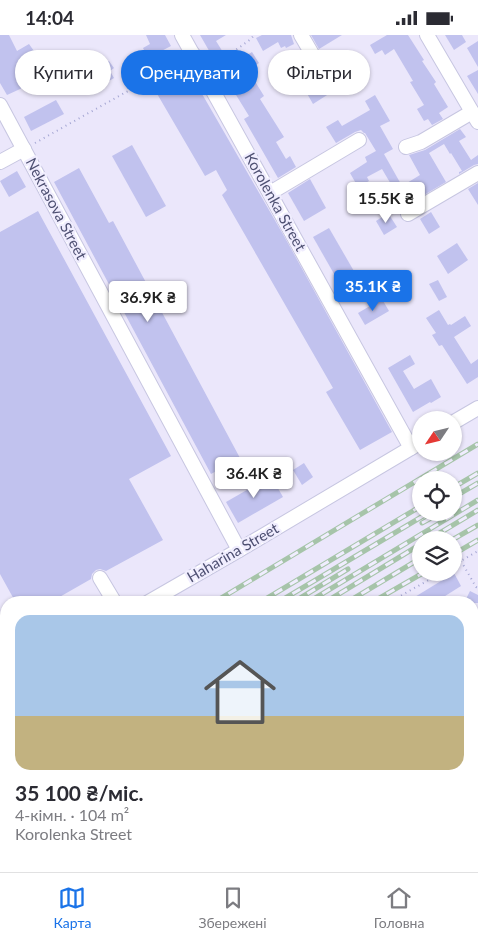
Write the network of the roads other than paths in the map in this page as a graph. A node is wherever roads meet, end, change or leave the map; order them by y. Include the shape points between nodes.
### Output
1 (182, 35) edge
2 (301, 35) edge
3 (427, 35) edge
4 (191, 50) edge
5 (310, 50) edge
6 (216, 95) edge
7 (0, 105) edge
8 (475, 117) edge
9 (359, 140) dead end
10 (406, 147) dead end
11 (24, 149) junction
12 (0, 162) edge
13 (478, 173) edge
14 (270, 193) junction
15 (408, 214) dead end
16 (478, 408) edge
17 (462, 417) edge
18 (412, 438) edge
19 (412, 447) edge
20 (239, 550) junction
21 (100, 578) dead end
22 (110, 596) edge
23 (159, 596) edge

1 - 4 street, Korolenka Street
2 - 5 street
3 - 8 street
6 - 14 street, Korolenka Street
7 - 11 street, Nekrasova Street
8 - 10 street
9 - 14 street
11 - 12 street
11 - 20 street, Nekrasova Street
13 - 15 street
14 - 18 street, Korolenka Street
16 - 17 street
19 - 20 street, Haharina Street
20 - 23 street, Haharina Street
21 - 22 street

